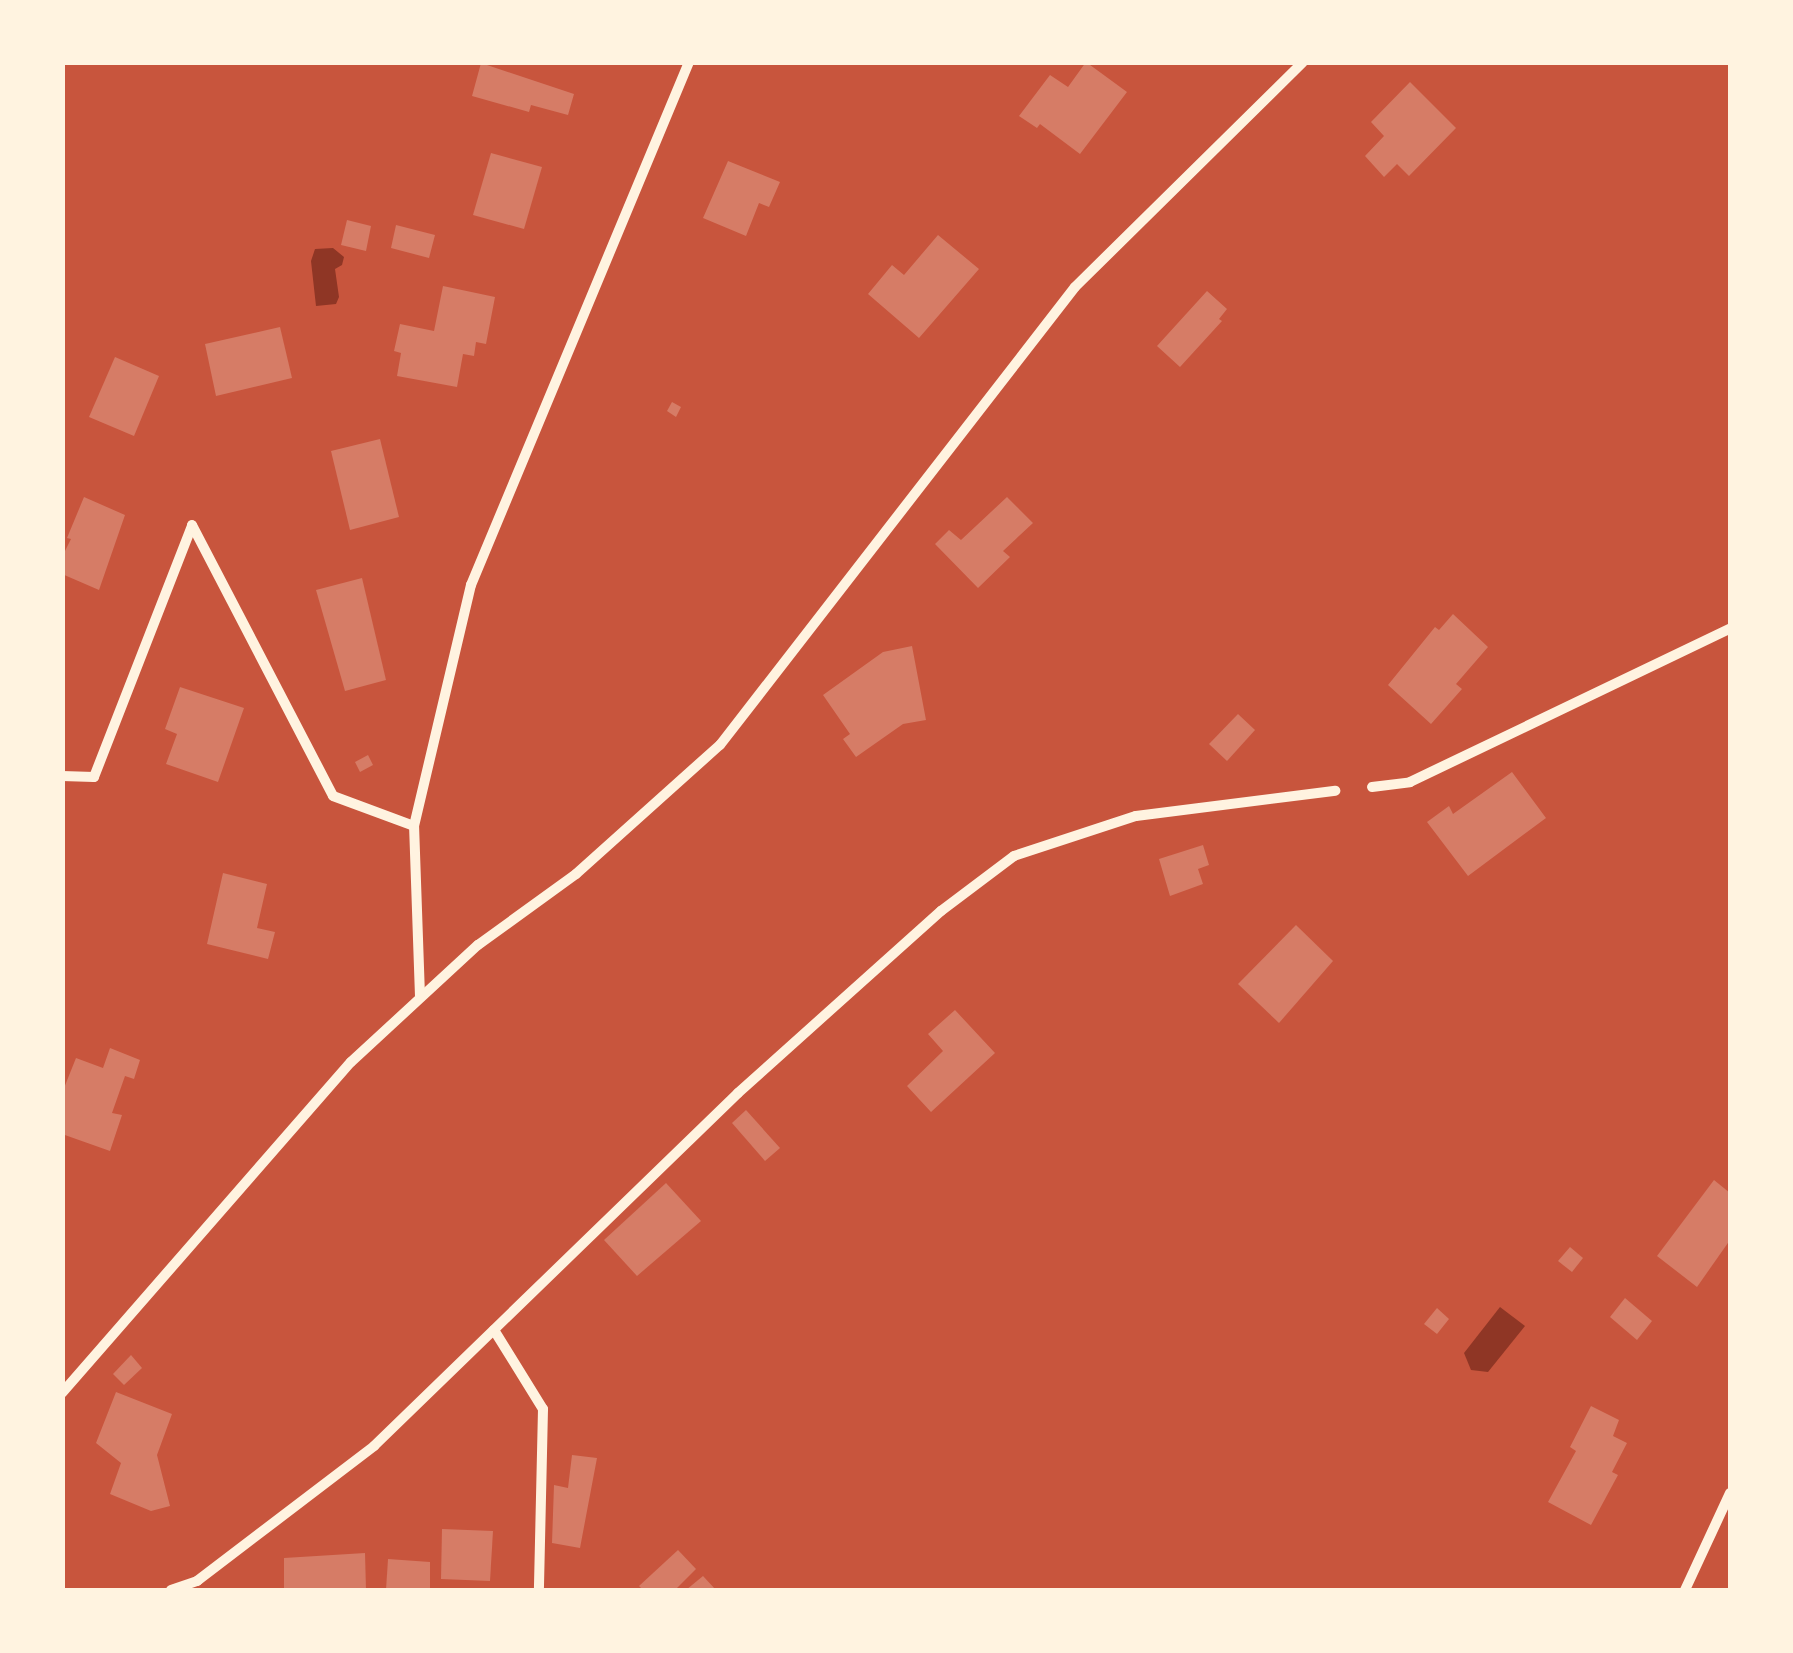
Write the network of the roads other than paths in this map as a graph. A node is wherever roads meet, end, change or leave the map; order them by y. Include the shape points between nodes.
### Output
1 (689, 62) edge
2 (1303, 62) edge
3 (1730, 629) edge
4 (62, 776) edge
5 (1372, 786) dead end
6 (1335, 791) dead end
7 (414, 826) junction
8 (420, 996) junction
9 (494, 1330) junction
10 (62, 1392) edge
11 (1730, 1493) edge
12 (172, 1590) edge
13 (539, 1590) edge
14 (1685, 1590) edge

1 - 7 street via 472,585
2 - 8 street via 1075,288 720,745 576,874
3 - 5 street via 1410,782
4 - 7 street via 94,776 192,526 333,796
6 - 9 street via 1136,816 1014,856 941,911 738,1092
7 - 8 street
8 - 10 street via 351,1062
9 - 12 street via 374,1446 197,1581
9 - 13 street via 543,1410
11 - 14 street

